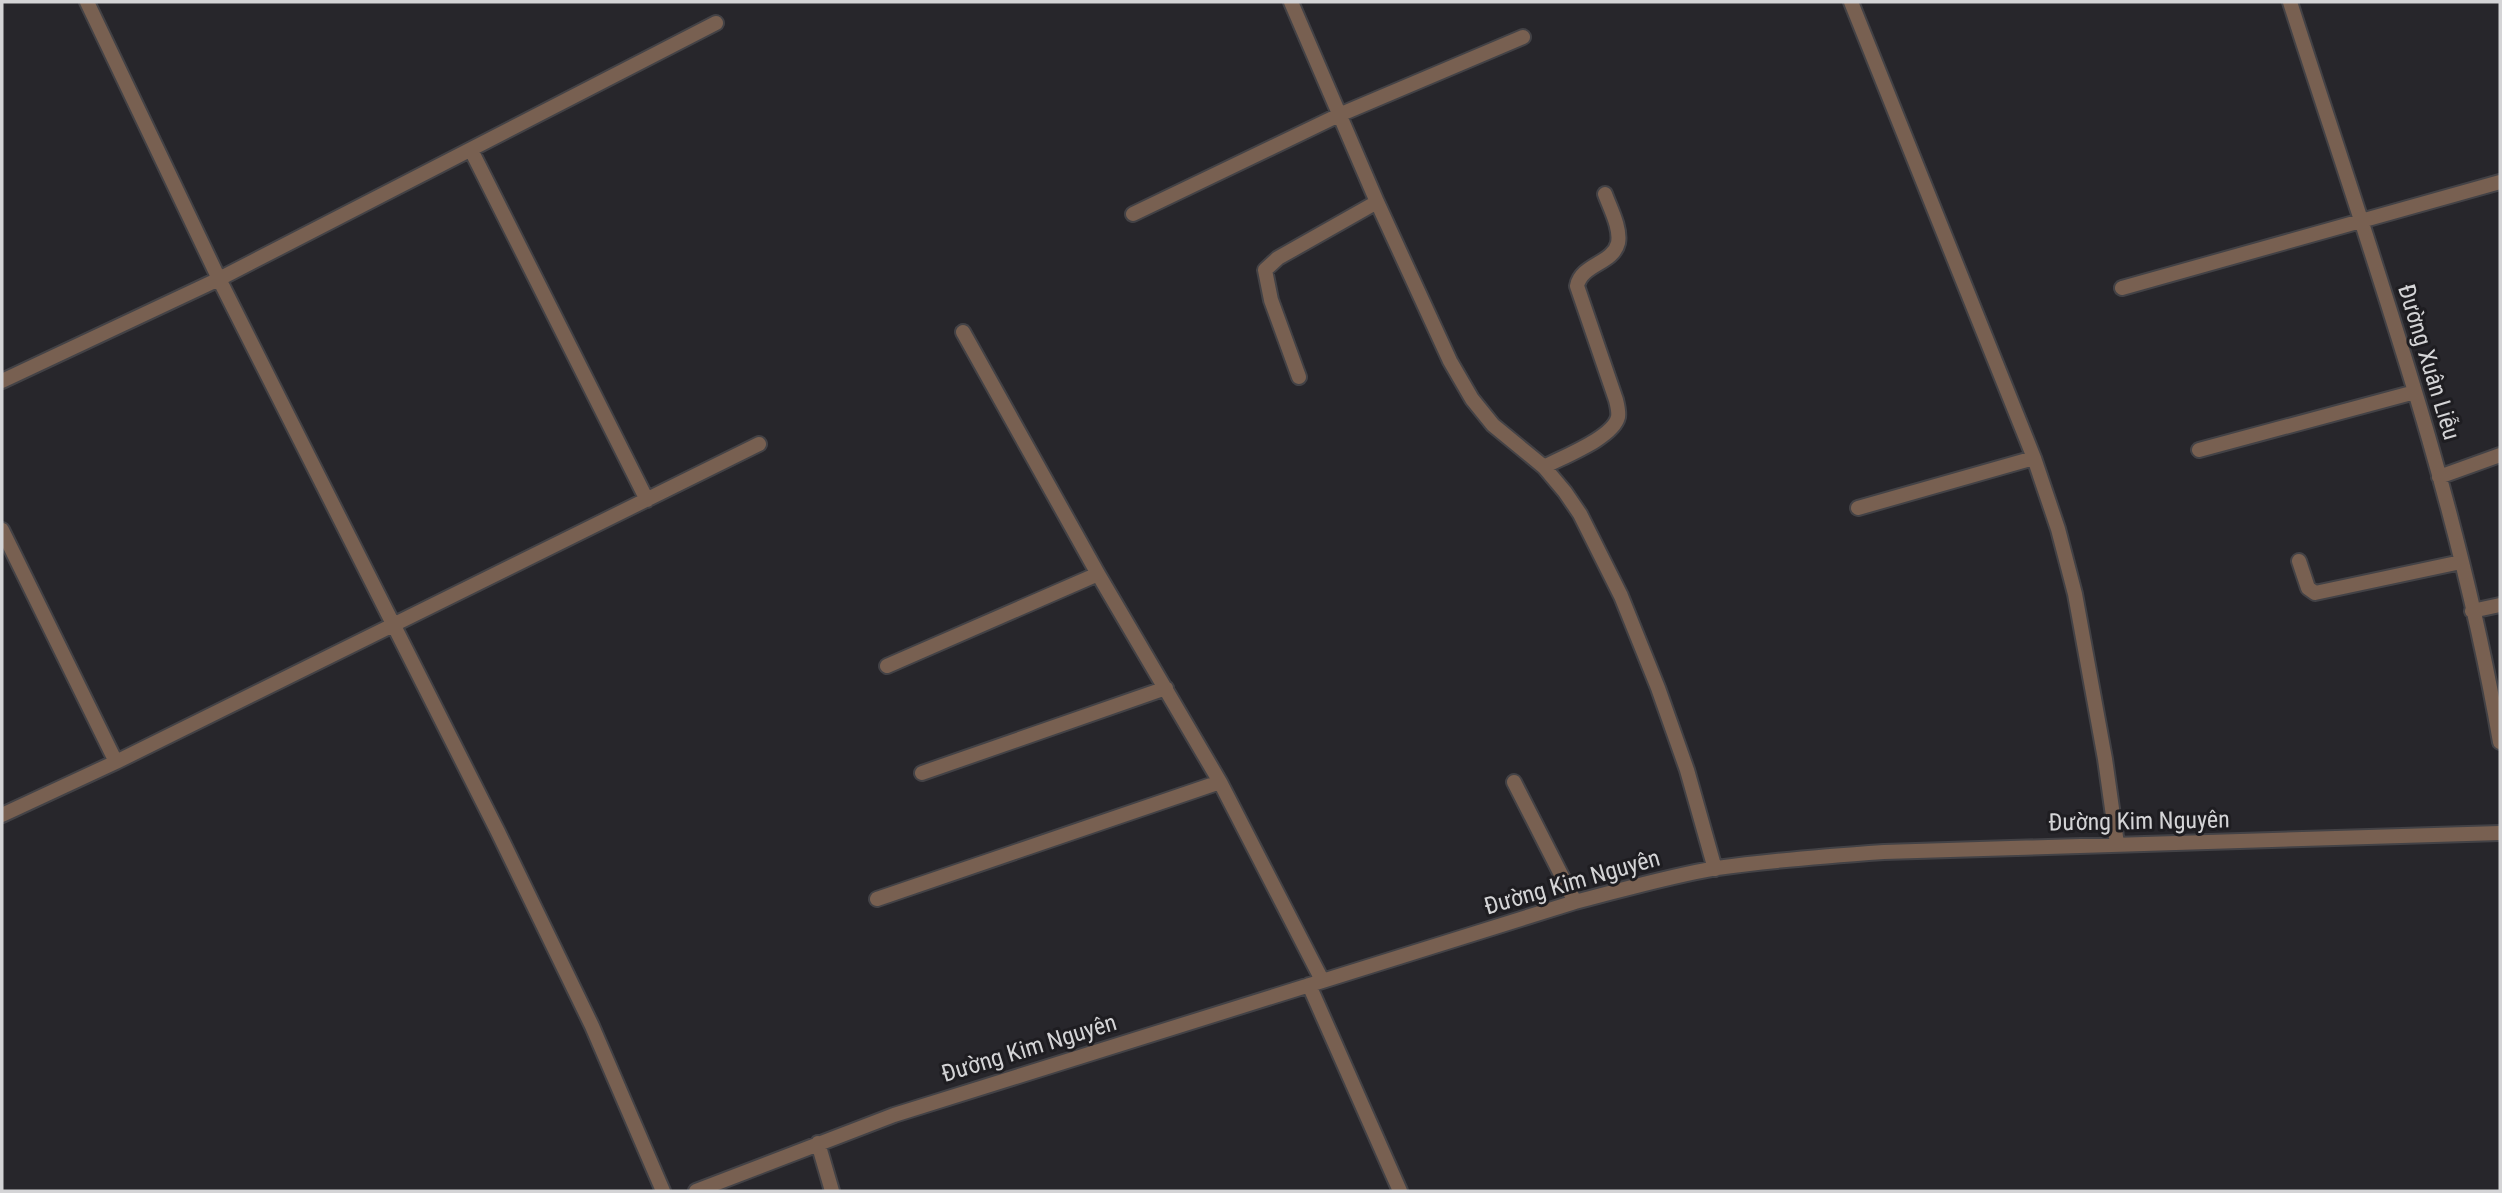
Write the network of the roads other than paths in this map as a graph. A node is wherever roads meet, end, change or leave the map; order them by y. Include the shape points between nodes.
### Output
1 (87, 2) edge
2 (1291, 2) edge
3 (1851, 2) edge
4 (2293, 2) edge
5 (716, 23) dead end
6 (1523, 37) dead end
7 (1339, 115) junction
8 (471, 150) junction
9 (2500, 182) edge
10 (1605, 194) dead end
11 (1377, 202) junction
12 (1133, 214) dead end
13 (2361, 222) junction
14 (219, 279) junction
15 (2122, 288) dead end
16 (963, 332) dead end
17 (1299, 376) dead end
18 (2, 381) edge
19 (2416, 391) junction
20 (759, 444) dead end
21 (2199, 450) dead end
22 (2500, 455) edge
23 (2034, 458) junction
24 (1544, 467) junction
25 (2439, 477) junction
26 (647, 500) junction
27 (1858, 508) dead end
28 (2, 530) edge
29 (2298, 561) dead end
30 (2461, 562) junction
31 (1098, 574) junction
32 (2500, 604) edge
33 (2472, 611) junction
34 (392, 626) junction
35 (887, 666) dead end
36 (1166, 688) junction
37 (2500, 742) edge
38 (116, 762) junction
39 (922, 773) dead end
40 (1220, 782) junction
41 (1514, 782) dead end
42 (2, 816) edge
43 (2500, 833) edge
44 (2117, 844) junction
45 (1715, 869) junction
46 (877, 899) dead end
47 (1575, 902) junction
48 (1316, 982) junction
49 (818, 1143) junction
50 (663, 1191) edge
51 (696, 1191) edge
52 (832, 1191) edge
53 (1400, 1191) edge

1 - 14 street
2 - 7 street
3 - 23 street
4 - 13 street, Đường Xuân Liễu
5 - 8 street
6 - 7 street
7 - 11 street
7 - 12 street
8 - 14 street
8 - 26 street
9 - 13 street
10 - 24 street via 1618,243 1612,253 1582,274 1577,286 1618,416 1611,430
11 - 17 street via 1278,258 1265,270 1270,300
11 - 24 street via 1450,362 1472,399 1493,425
13 - 15 street
13 - 19 street, Đường Xuân Liễu
14 - 18 street
14 - 34 street
16 - 31 street
19 - 21 street
19 - 25 street, Đường Xuân Liễu
20 - 26 street
22 - 25 street
23 - 27 street
23 - 44 street via 2075,594
24 - 45 street via 1580,514 1621,596 1687,770
25 - 30 street, Đường Xuân Liễu
26 - 34 street
28 - 38 street
29 - 30 street via 2308,588 2315,593
30 - 33 street, Đường Xuân Liễu
31 - 35 street
31 - 36 street
32 - 33 street
33 - 37 street, Đường Xuân Liễu
34 - 38 street
34 - 50 street via 586,1014
36 - 39 street
36 - 40 street
38 - 42 street
40 - 46 street
40 - 48 street
41 - 47 street
43 - 44 street, Đường Kim Nguyên
44 - 45 street, Đường Kim Nguyên via 1884,852
45 - 47 street, Đường Kim Nguyên
47 - 48 street, Đường Kim Nguyên
48 - 49 street, Đường Kim Nguyên
48 - 53 street
49 - 51 street, Đường Kim Nguyên
49 - 52 street

